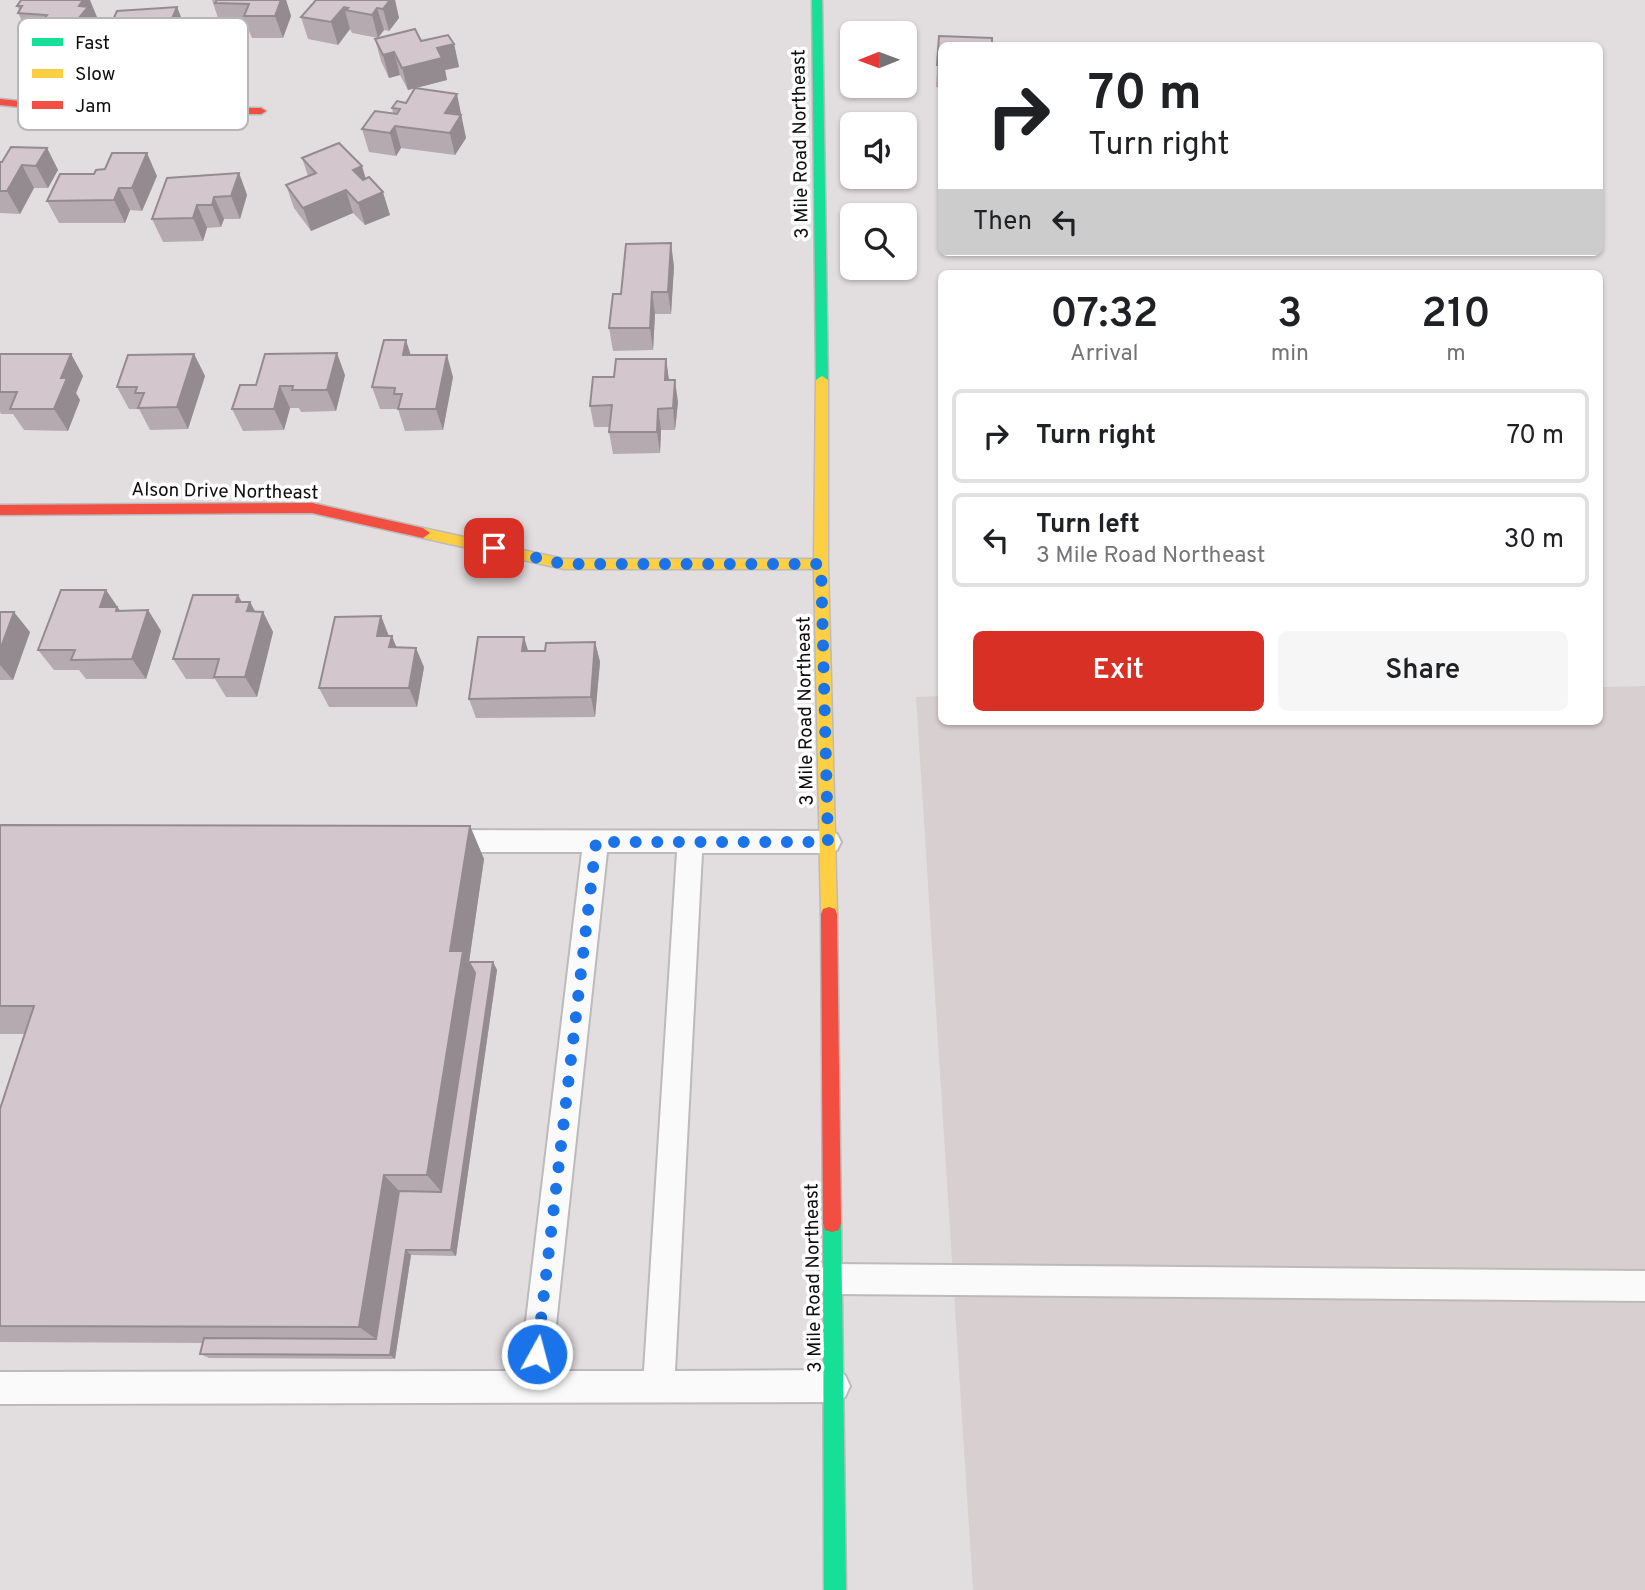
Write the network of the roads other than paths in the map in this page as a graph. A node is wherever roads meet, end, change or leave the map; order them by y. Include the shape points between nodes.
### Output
1 (817, 0) edge
2 (0, 102) edge
3 (18, 104) edge
4 (248, 111) edge
5 (261, 111) dead end
6 (0, 510) edge
7 (821, 564) junction
8 (416, 841) edge
9 (596, 842) junction
10 (828, 842) junction
11 (690, 843) junction
12 (832, 1279) junction
13 (1645, 1286) edge
14 (834, 1386) junction
15 (534, 1387) junction
16 (659, 1387) junction
17 (0, 1388) edge
18 (835, 1590) edge

1 - 7 main road, 3 Mile Road Northeast via 823,302
2 - 3 main road
4 - 5 main road
6 - 7 main road, Alson Drive Northeast via 312,509 564,564
7 - 10 main road, 3 Mile Road Northeast
8 - 9 lane
9 - 11 lane
9 - 15 lane
10 - 11 lane
10 - 12 main road, 3 Mile Road Northeast
11 - 16 lane
12 - 13 lane
12 - 14 main road, 3 Mile Road Northeast
14 - 16 lane
14 - 18 main road, 3 Mile Road Northeast
15 - 16 lane
15 - 17 lane

